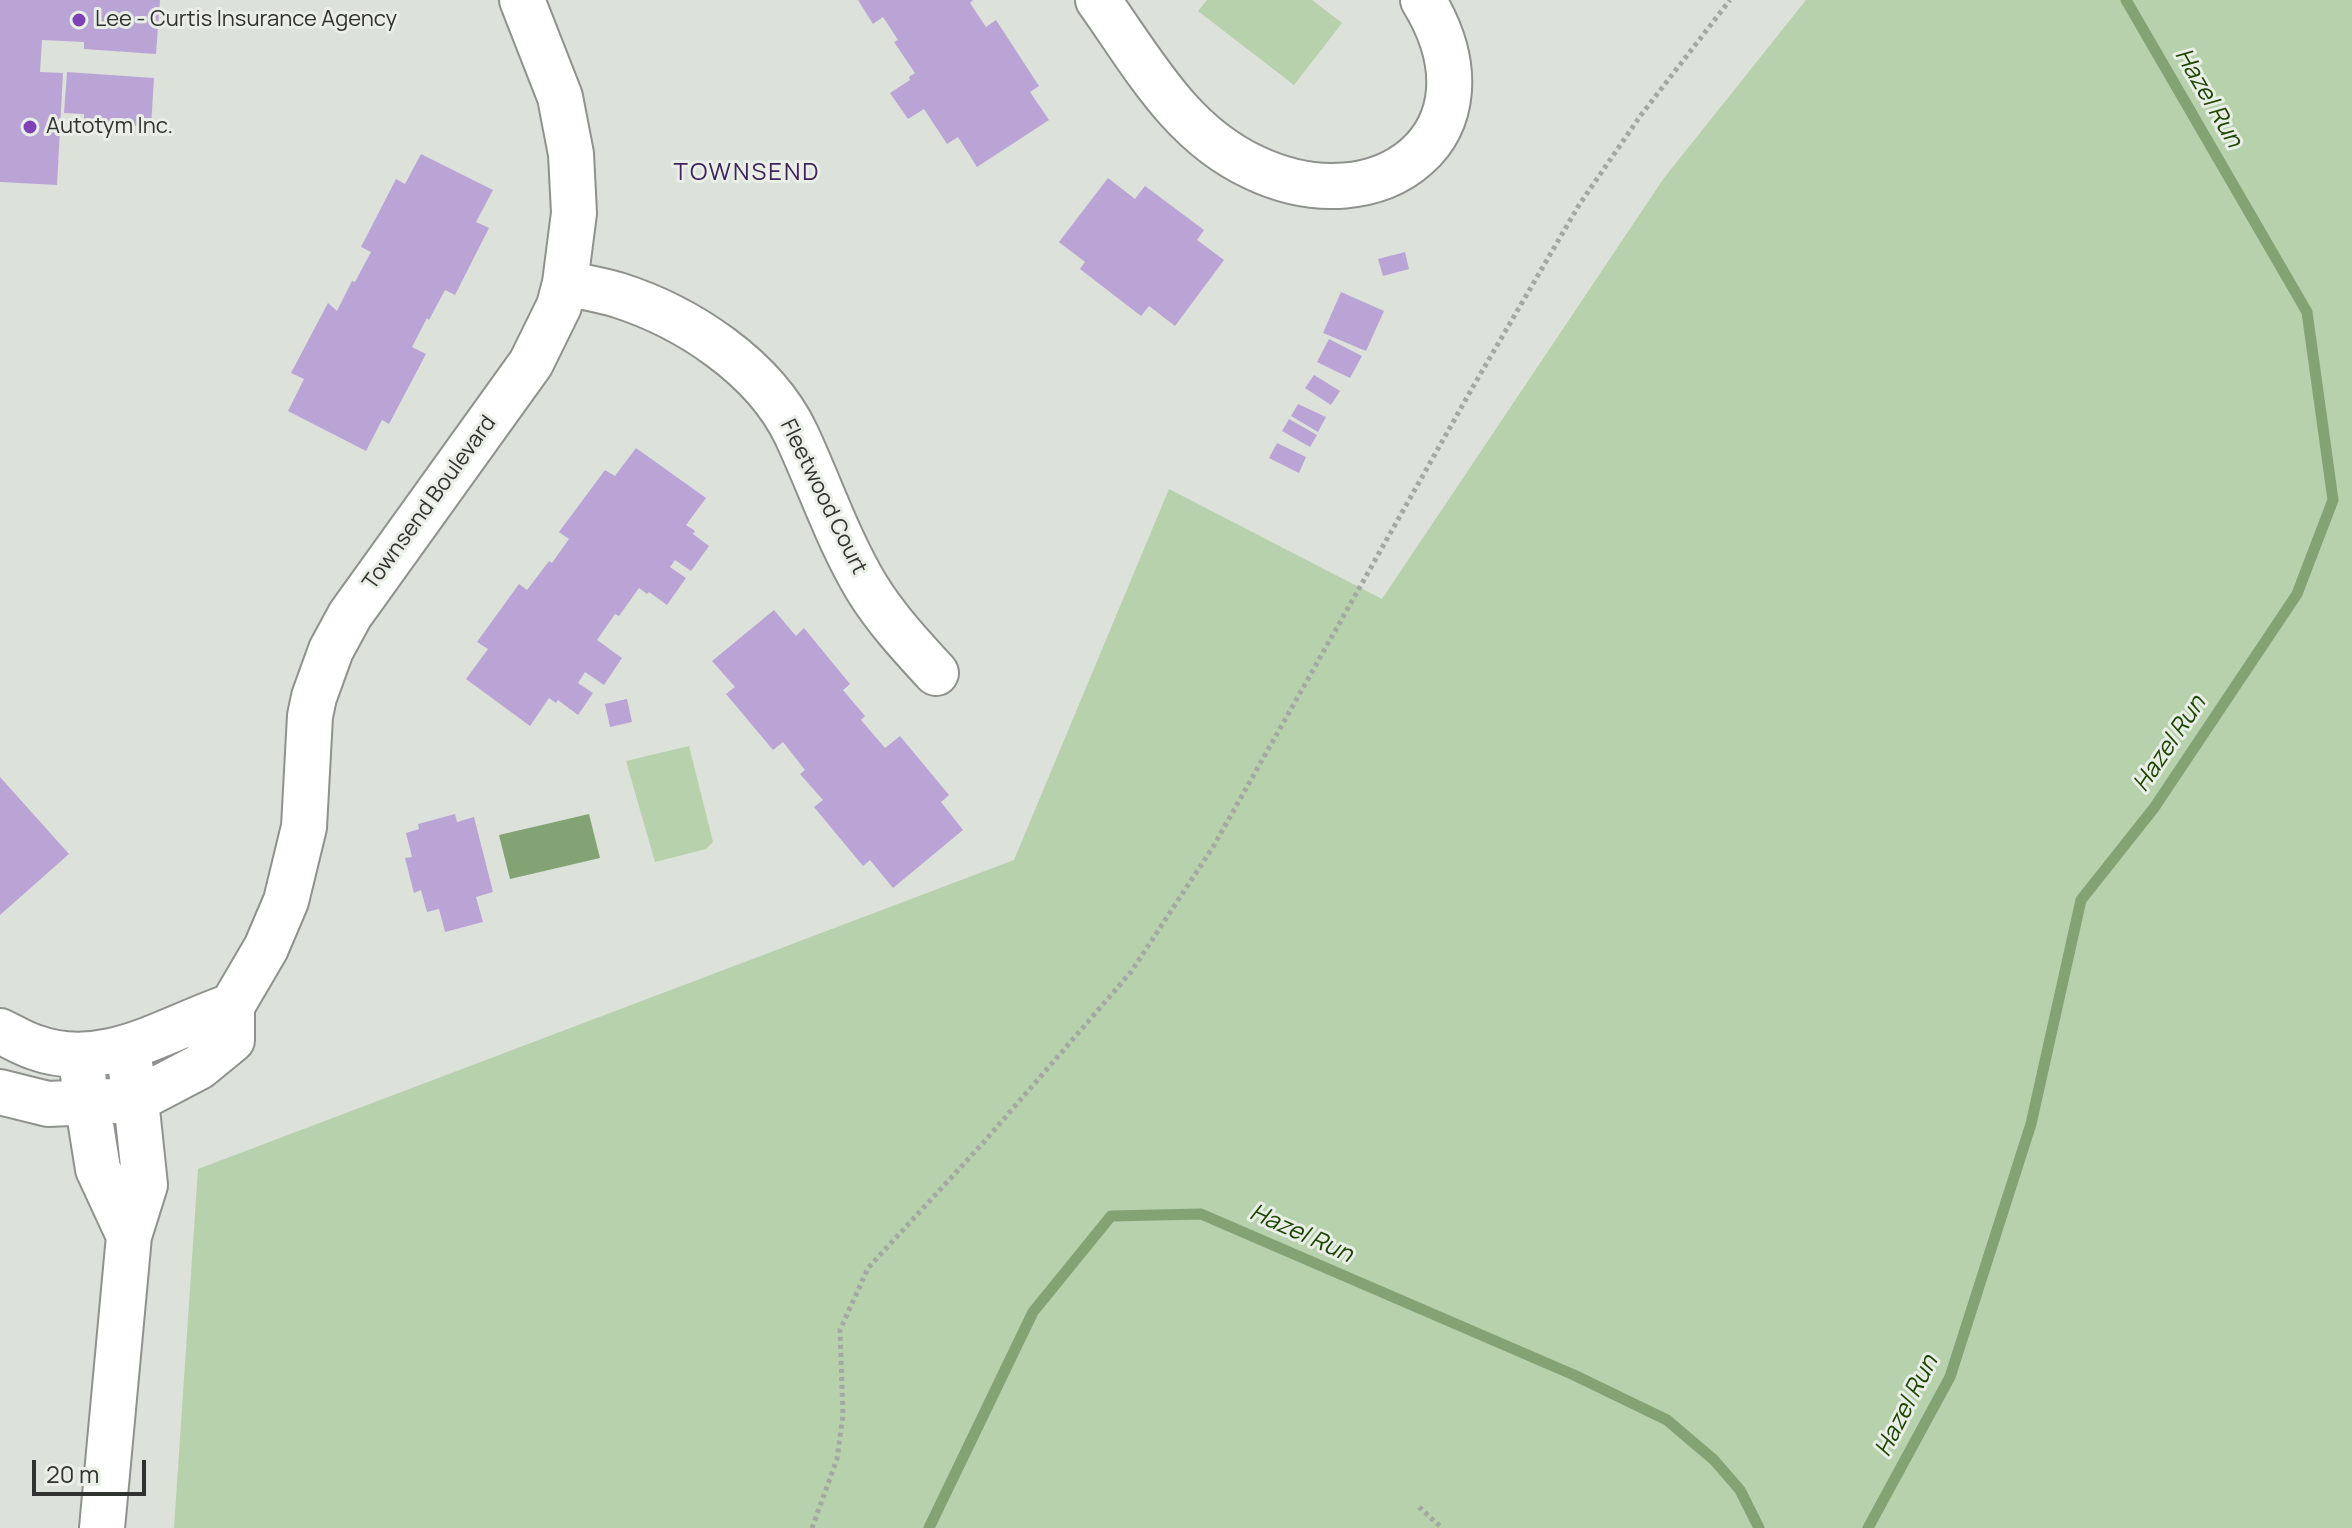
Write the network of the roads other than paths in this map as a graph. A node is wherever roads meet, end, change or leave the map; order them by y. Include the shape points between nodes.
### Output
1 (522, 0) edge
2 (1098, 0) edge
3 (1423, 0) edge
4 (565, 283) junction
5 (936, 673) dead end
6 (232, 1006) junction
7 (0, 1031) edge
8 (127, 1047) junction
9 (80, 1055) junction
10 (0, 1092) edge
11 (136, 1100) junction
12 (88, 1102) junction
13 (129, 1236) junction
14 (102, 1528) edge

1 - 4 street, Townsend Boulevard via 560,97 571,154 574,213
2 - 3 street via 1178,113 1206,138 1253,168 1306,185 1379,180 1406,167 1428,147 1443,120 1449,85 1446,50
4 - 5 street, Fleetwood Court via 618,295 668,316 715,344 756,379 795,431 868,589
4 - 6 street, Townsend Boulevard via 531,363 350,615 331,650 310,716 304,827 286,901
6 - 8 street
6 - 11 street, Townsend Boulevard via 232,1040 199,1067
7 - 9 street via 36,1048
8 - 9 street
8 - 11 street
9 - 12 street
10 - 12 street, Townsend Boulevard via 48,1104
11 - 12 street, Townsend Boulevard
11 - 13 street via 145,1185
12 - 13 street via 98,1169
13 - 14 street

